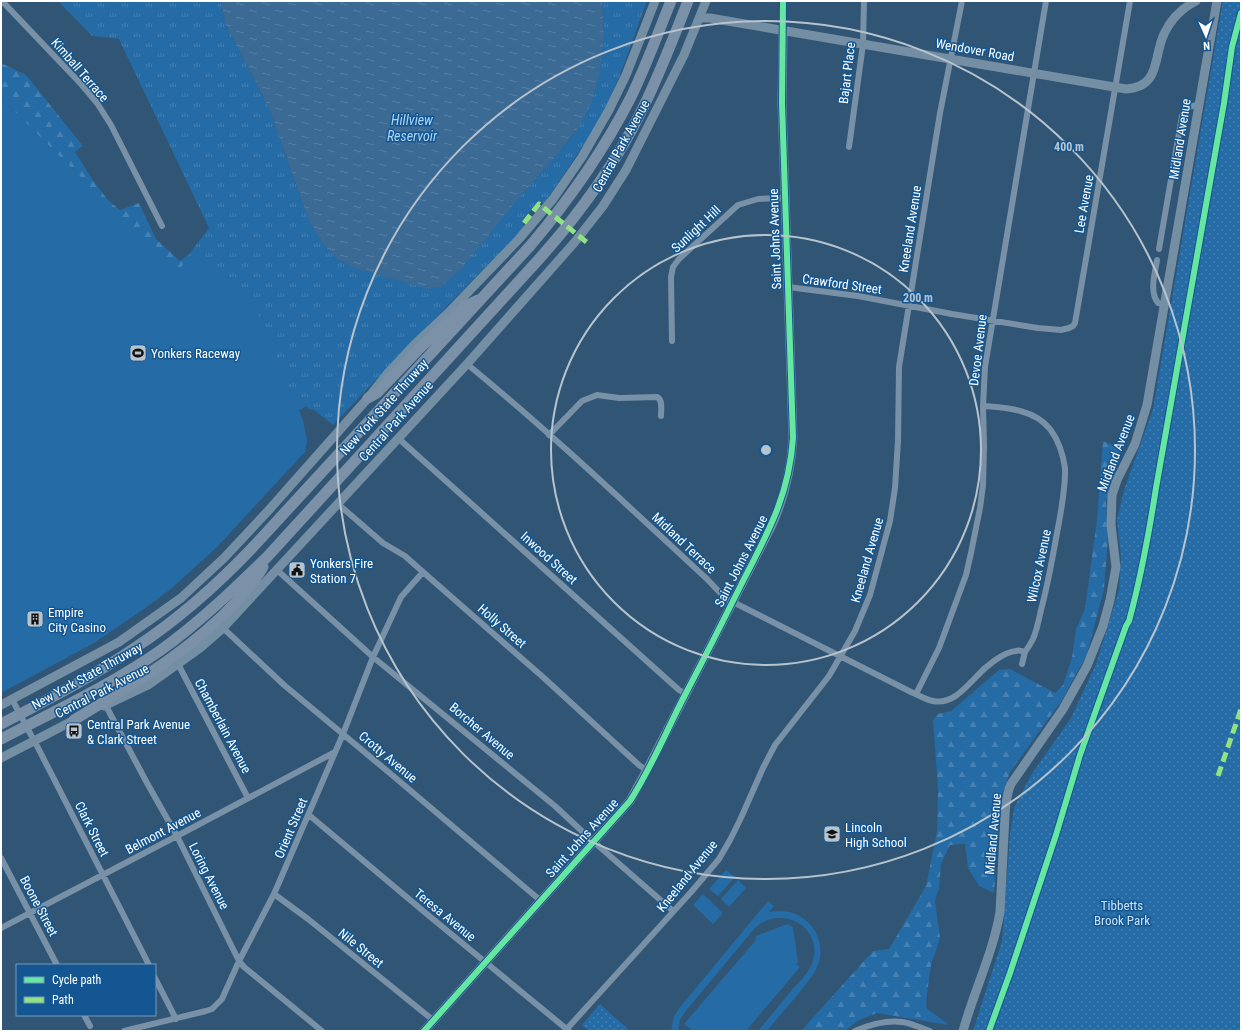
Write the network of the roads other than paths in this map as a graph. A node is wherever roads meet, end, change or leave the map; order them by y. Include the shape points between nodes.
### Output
1 (2, 1) edge
2 (655, 1) edge
3 (671, 1) edge
4 (688, 1) edge
5 (706, 1) edge
6 (783, 1) edge
7 (864, 1) edge
8 (962, 1) edge
9 (1046, 1) edge
10 (1130, 1) edge
11 (1196, 1) edge
12 (1217, 1) edge
13 (700, 18) junction
14 (783, 31) junction
15 (863, 44) junction
16 (951, 59) junction
17 (1034, 73) junction
18 (1116, 87) junction
19 (1198, 105) junction
20 (849, 147) dead end
21 (784, 198) junction
22 (162, 226) dead end
23 (1159, 249) dead end
24 (1157, 260) dead end
25 (788, 287) junction
26 (484, 297) junction
27 (1164, 305) junction
28 (908, 306) junction
29 (1076, 317) joint
30 (992, 320) junction
31 (672, 341) dead end
32 (467, 364) junction
33 (368, 398) junction
34 (983, 406) junction
35 (661, 416) dead end
36 (549, 436) junction
37 (398, 438) junction
38 (338, 504) junction
39 (268, 556) junction
40 (277, 570) junction
41 (423, 572) junction
42 (733, 601) junction
43 (223, 628) junction
44 (1025, 652) junction
45 (841, 656) junction
46 (373, 657) junction
47 (178, 664) junction
48 (1022, 664) dead end
49 (686, 694) junction
50 (916, 694) junction
51 (14, 701) junction
52 (1, 704) edge
53 (106, 706) junction
54 (74, 720) junction
55 (1, 724) edge
56 (343, 734) junction
57 (32, 737) junction
58 (1, 739) edge
59 (335, 752) junction
60 (1, 758) edge
61 (647, 770) junction
62 (248, 798) junction
63 (309, 815) junction
64 (177, 836) junction
65 (593, 842) junction
66 (1, 858) edge
67 (103, 875) junction
68 (274, 894) junction
69 (540, 900) junction
70 (673, 911) junction
71 (30, 913) junction
72 (1, 928) edge
73 (239, 961) junction
74 (486, 962) junction
75 (56, 964) edge
76 (148, 964) edge
77 (156, 980) edge
78 (85, 1016) edge
79 (176, 1019) junction
80 (433, 1020) junction
81 (90, 1026) dead end
82 (567, 1030) edge
83 (124, 1031) edge
84 (322, 1031) edge
85 (424, 1031) edge
86 (855, 1031) edge
87 (930, 1031) edge
88 (963, 1031) edge

1 - 22 street, Kimball Terrace via 97,103 111,125
2 - 33 street via 626,75 602,123 553,199 519,239 387,374
3 - 26 highway, New York State Thruway via 632,96 597,158 559,211
4 - 39 highway, New York State Thruway via 643,108 604,176 574,218 536,263
5 - 13 street, Central Park Avenue
6 - 14 street, Saint Johns Avenue
7 - 15 street, Bajart Place
8 - 16 street, Kneeland Avenue
9 - 17 street, Devoe Avenue
10 - 18 street, Lee Avenue
11 - 18 street, Wendover Road via 1176,16 1166,30 1154,71 1149,79 1135,88
12 - 19 street, Midland Avenue
13 - 14 street, Wendover Road
13 - 32 street, Central Park Avenue via 626,170 603,206 574,243
14 - 15 street, Wendover Road
14 - 21 street, Saint Johns Avenue
15 - 16 street, Wendover Road
15 - 20 street, Bajart Place
16 - 17 street, Wendover Road
16 - 28 street, Kneeland Avenue
17 - 18 street, Wendover Road
17 - 30 street, Devoe Avenue
18 - 29 street, Lee Avenue
19 - 23 street via 1187,106 1182,116
19 - 27 street, Midland Avenue
21 - 25 street, Saint Johns Avenue
21 - 31 street, Sunlight Hill via 758,199 738,205 679,258 673,267 671,277
24 - 27 street via 1153,297
25 - 28 street, Crawford Street via 858,296
25 - 42 street, Saint Johns Avenue via 793,429 791,463 776,517
26 - 33 highway via 464,307 421,347 378,393
26 - 55 highway, New York State Thruway via 254,546 198,601 112,662
27 - 88 street, Midland Avenue via 1147,405 1135,444 1112,495 1111,525 1116,567 1103,626 1087,666 1070,698 1009,789 998,926
28 - 30 street, Crawford Street
28 - 45 street, Kneeland Avenue via 899,367 898,441 890,521 870,595
29 - 30 street, Crawford Street via 1073,326 1061,330
30 - 34 street, Devoe Avenue via 985,367
32 - 36 street, Midland Terrace
32 - 37 street, Central Park Avenue
33 - 51 street via 230,552 181,598 119,642
34 - 44 street, Wilcox Avenue via 1012,409 1034,416 1044,423 1059,442 1065,469 1060,521 1047,586 1038,624
34 - 50 street, Devoe Avenue via 983,485 966,575 939,648
35 - 36 street via 661,402 656,397 619,398 597,395 582,400
36 - 42 street, Midland Terrace via 725,598
37 - 38 street, Central Park Avenue
37 - 49 street, Inwood Street
38 - 40 street, Central Park Avenue
38 - 41 street, Holly Street via 383,544 405,556
39 - 54 highway via 257,578 200,637 153,671
39 - 58 highway, New York State Thruway via 216,606 160,650 94,691
40 - 43 street, Central Park Avenue
40 - 46 street, Borcher Avenue
41 - 46 street, Orient Street via 401,597
41 - 61 street, Holly Street
42 - 45 street, Midland Terrace
42 - 49 street, Saint Johns Avenue
43 - 47 street, Central Park Avenue
43 - 56 street, Crotty Avenue via 284,685
44 - 48 street, Wilcox Avenue
44 - 50 street via 1016,651 1002,655 951,699 933,701
45 - 50 street, Midland Terrace
45 - 70 street, Kneeland Avenue via 829,676 775,745 740,820 718,858
46 - 56 street, Orient Street
46 - 65 street, Borcher Avenue via 555,806
47 - 53 street, Central Park Avenue via 148,685
47 - 62 street, Chamberlain Avenue
49 - 61 street, Saint Johns Avenue
51 - 52 street
51 - 57 street, Clark Street, bridge
53 - 54 street, Central Park Avenue
53 - 64 street, Loring Avenue
54 - 57 street, Central Park Avenue
56 - 59 street, Orient Street
56 - 69 street, Crotty Avenue
57 - 60 street, Central Park Avenue
57 - 67 street, Clark Street
59 - 62 street, Belmont Avenue
59 - 63 street, Orient Street
61 - 65 street, Saint Johns Avenue via 626,805
62 - 64 street, Belmont Avenue
63 - 68 street, Orient Street
63 - 74 street, Teresa Avenue
64 - 67 street, Belmont Avenue
64 - 73 street, Loring Avenue
65 - 69 street, Saint Johns Avenue
65 - 70 street, Borcher Avenue
66 - 71 street, Boone Street
67 - 71 street, Belmont Avenue
67 - 76 street, Clark Street
68 - 73 street, Orient Street
68 - 80 street, Nile Street
69 - 74 street, Saint Johns Avenue
70 - 82 street, Kneeland Avenue
71 - 72 street, Belmont Avenue
71 - 75 street, Boone Street
73 - 79 street, Orient Street via 222,999 212,1009
73 - 84 street, Loring Avenue
74 - 80 street, Saint Johns Avenue
74 - 82 street, Teresa Avenue
77 - 79 street
78 - 81 street
79 - 83 street, Orient Street
80 - 85 street, Saint Johns Avenue
86 - 87 street via 888,1022 902,1022

